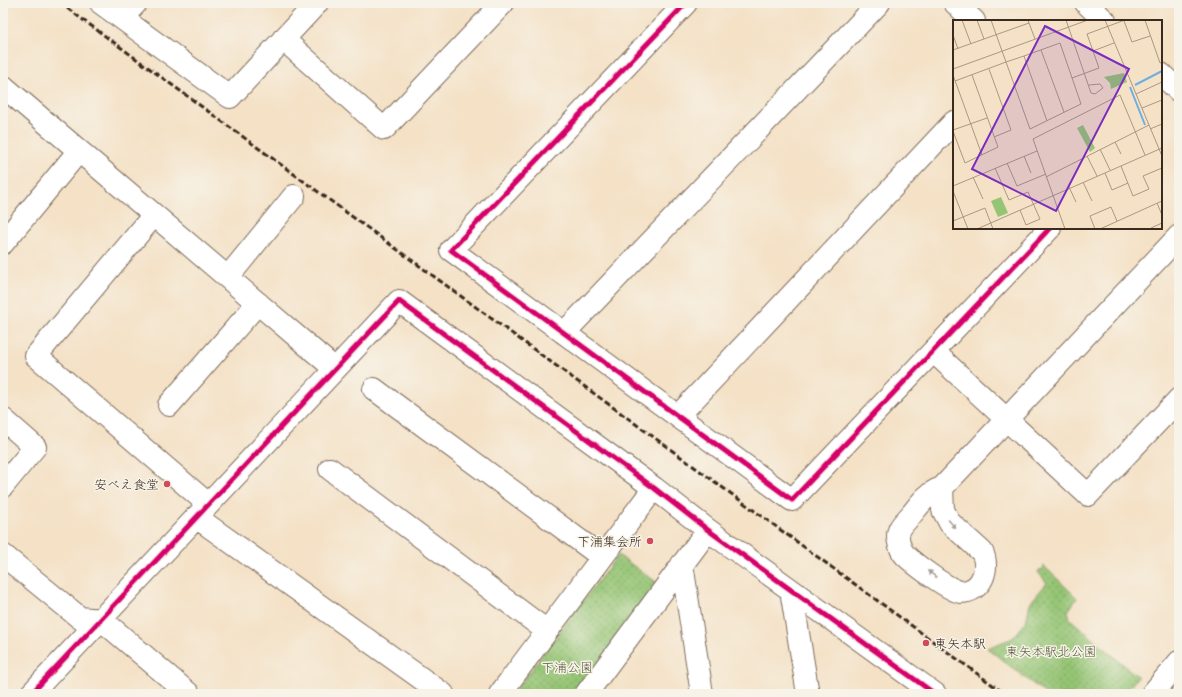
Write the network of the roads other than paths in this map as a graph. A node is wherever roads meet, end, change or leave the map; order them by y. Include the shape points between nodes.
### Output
1 (101, 3) edge
2 (317, 3) edge
3 (503, 3) edge
4 (686, 3) edge
5 (879, 3) edge
6 (955, 3) edge
7 (1086, 3) edge
8 (129, 11) edge
9 (973, 20) edge
10 (1104, 20) edge
11 (283, 39) junction
12 (1162, 75) edge
13 (3, 86) edge
14 (1179, 91) edge
15 (953, 123) edge
16 (78, 152) junction
17 (294, 196) dead end
18 (154, 215) junction
19 (1049, 229) edge
20 (1179, 236) edge
21 (3, 242) edge
22 (228, 277) junction
23 (258, 302) junction
24 (564, 333) junction
25 (934, 352) junction
26 (335, 369) junction
27 (374, 389) dead end
28 (1179, 399) edge
29 (169, 405) dead end
30 (678, 416) junction
31 (3, 419) edge
32 (1006, 420) junction
33 (330, 469) dead end
34 (3, 486) edge
35 (654, 488) junction
36 (942, 488) junction
37 (202, 510) junction
38 (708, 530) junction
39 (3, 555) edge
40 (602, 557) junction
41 (682, 564) junction
42 (792, 590) junction
43 (102, 620) junction
44 (547, 631) junction
45 (1179, 662) edge
46 (31, 694) edge
47 (190, 694) edge
48 (443, 694) edge
49 (500, 694) edge
50 (586, 694) edge
51 (702, 694) edge
52 (808, 694) edge
53 (935, 694) edge
54 (1152, 694) edge

1 - 8 street
2 - 11 street
3 - 11 street via 384,130
4 - 24 street via 451,250
5 - 24 street
6 - 9 street
7 - 10 street
8 - 11 street via 230,97
12 - 14 street
13 - 16 street
15 - 30 street
16 - 18 street
16 - 21 street
17 - 22 street
18 - 22 street
18 - 37 street via 36,356
19 - 25 street
20 - 32 street
22 - 23 street
23 - 26 street
23 - 29 street
24 - 30 street
25 - 30 street via 792,500
25 - 32 street
26 - 35 street via 400,301
26 - 37 street
27 - 40 street
28 - 32 street via 1088,495
31 - 34 street via 36,446
32 - 36 street
33 - 44 street
35 - 38 street
35 - 40 street
36 -> 36 street via 944,510 950,523 982,552 985,558 984,575 975,587 968,590 954,591 904,554 900,546 899,528 931,492
37 - 43 street
37 - 48 street
38 - 41 street
38 - 42 street
39 - 43 street via 80,618
40 - 44 street
41 - 50 street
41 - 51 street
42 - 52 street
42 - 53 street
43 - 46 street
43 - 47 street
44 - 49 street
45 - 54 street

